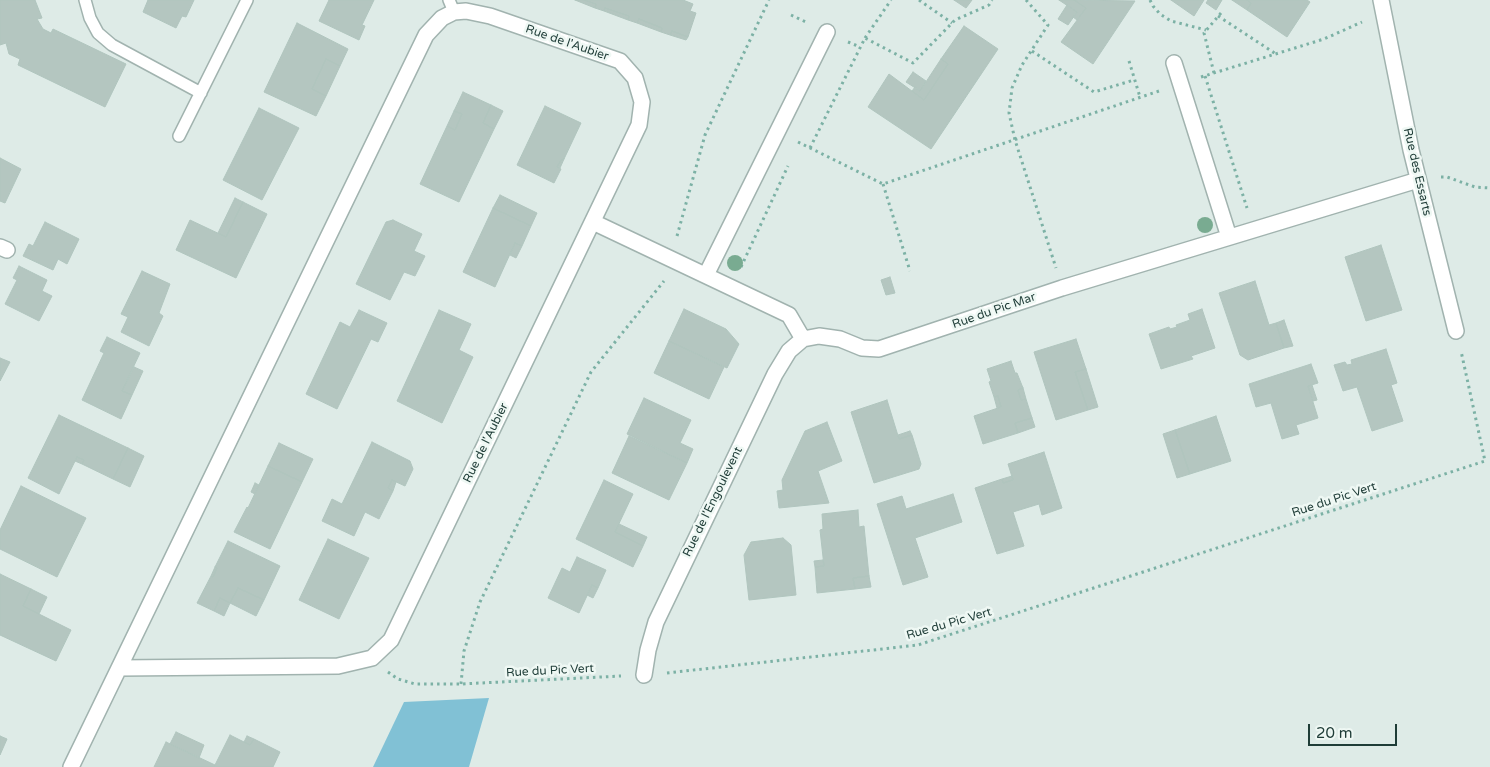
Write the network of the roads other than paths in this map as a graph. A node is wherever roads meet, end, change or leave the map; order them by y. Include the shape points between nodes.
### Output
1 (85, 0) edge
2 (247, 0) edge
3 (1380, 4) edge
4 (452, 6) edge
5 (827, 32) dead end
6 (1174, 63) dead end
7 (201, 92) junction
8 (179, 136) dead end
9 (1418, 180) junction
10 (593, 222) junction
11 (1229, 237) junction
12 (706, 275) junction
13 (1456, 331) road end
14 (803, 339) junction
15 (119, 668) junction
16 (644, 675) road end
17 (71, 767) edge

1 - 7 lane via 98,33 112,45
2 - 7 lane
3 - 9 street, Rue des Essarts
4 - 10 street, Rue de l'Aubier via 620,61 635,78 642,102 639,125
4 - 15 street, Rue de l'Aubier via 426,35
5 - 12 street
6 - 11 street
7 - 8 lane
9 - 11 street, Rue du Pic Mar
9 - 13 street, Rue des Essarts
10 - 12 street
10 - 15 street, Rue de l'Aubier via 391,640 372,658 338,666
11 - 14 street, Rue du Pic Mar via 879,349 862,348 819,336
12 - 14 street via 789,315
14 - 16 street, Rue de l'Engoulevent via 789,351 775,374 656,622
15 - 17 street, Rue de l'Aubier

